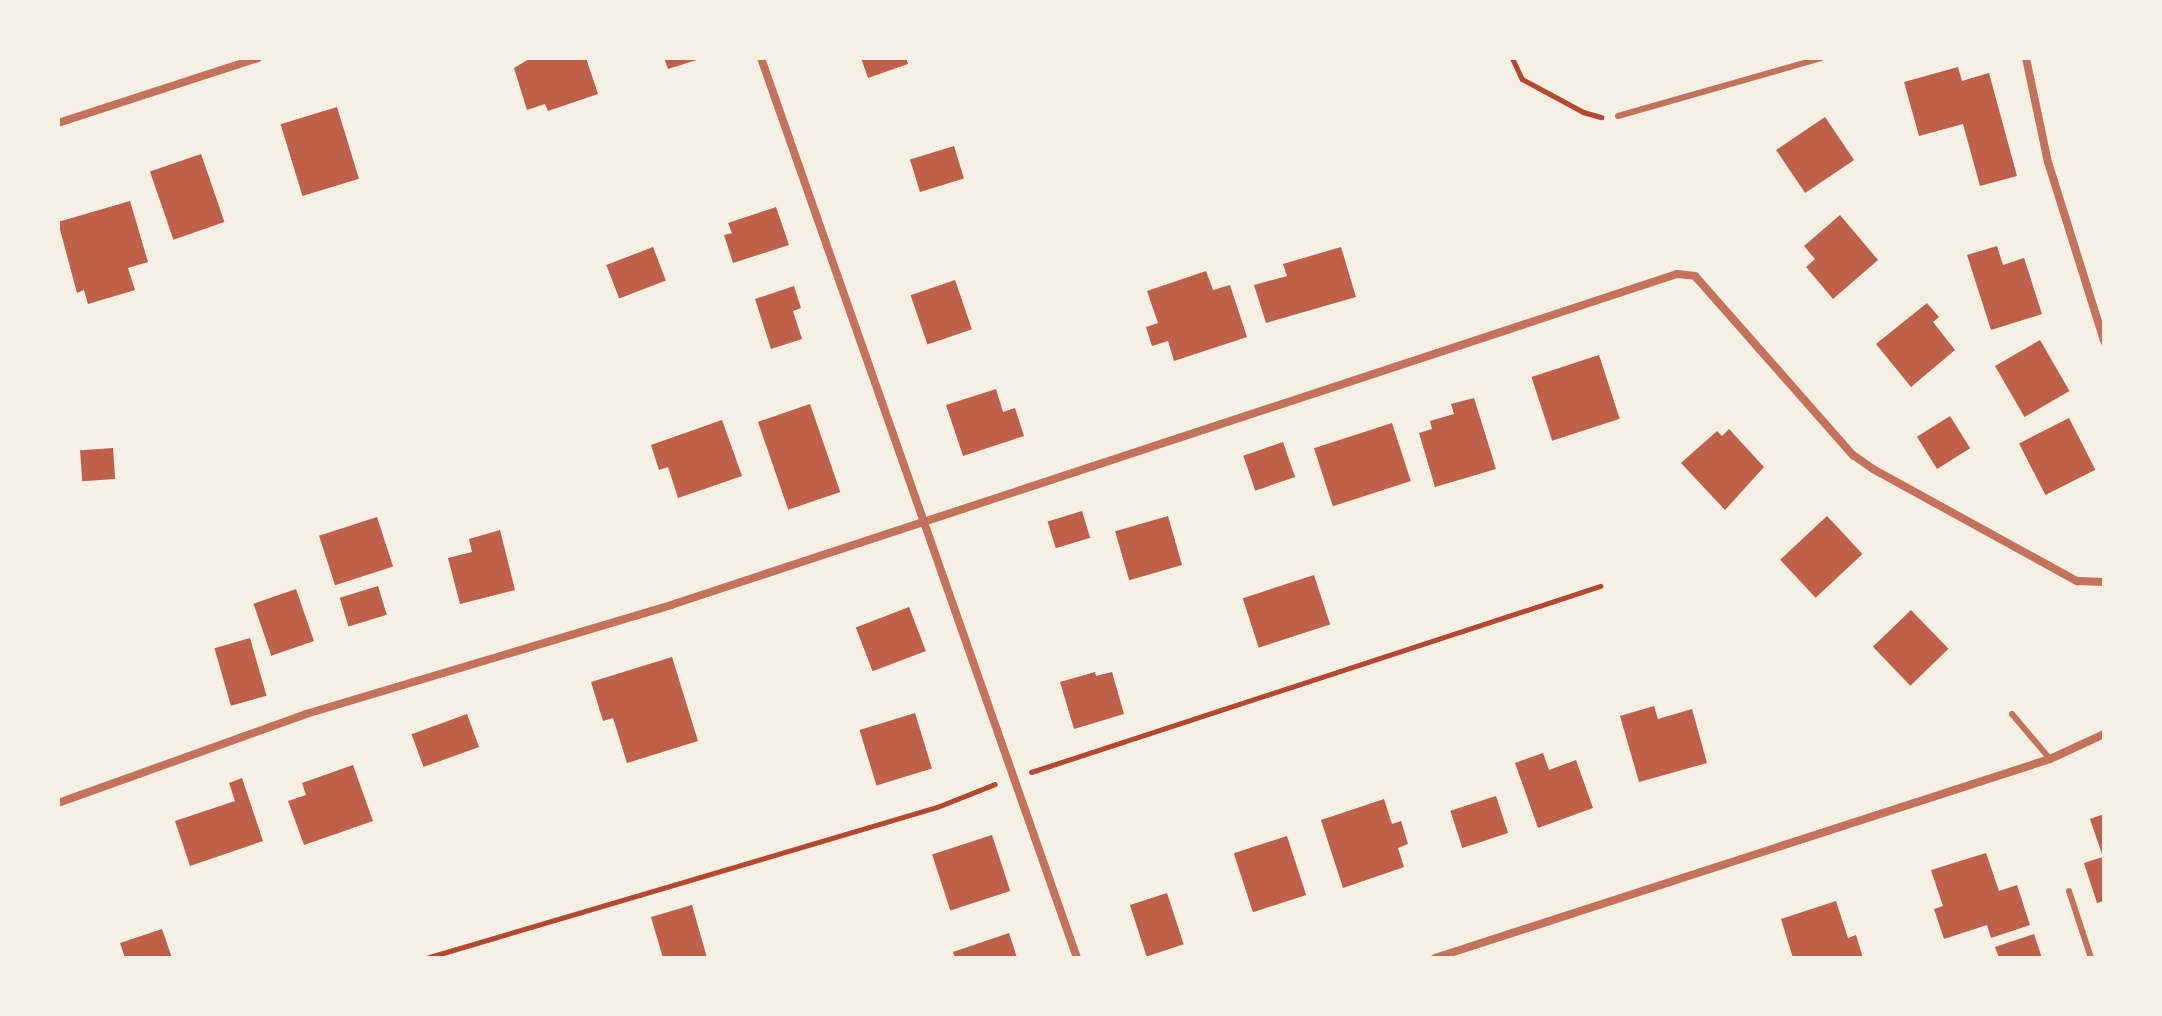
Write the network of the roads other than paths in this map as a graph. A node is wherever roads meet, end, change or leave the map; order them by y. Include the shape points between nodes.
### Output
1 (258, 58) edge
2 (761, 58) edge
3 (1821, 58) edge
4 (2026, 58) edge
5 (1618, 116) road end
6 (58, 123) edge
7 (2104, 341) edge
8 (921, 524) junction
9 (2104, 582) edge
10 (2012, 714) dead end
11 (2104, 734) edge
12 (2050, 759) junction
13 (58, 803) edge
14 (2069, 891) dead end
15 (1077, 958) edge
16 (1435, 958) edge
17 (2091, 958) edge

1 - 6 street
2 - 8 street
3 - 5 lane
4 - 7 street via 2048,162
8 - 9 street via 1677,274 1695,276 1853,455 1894,484 2077,581
8 - 13 street via 306,714
8 - 15 street
10 - 12 lane
11 - 12 street
12 - 16 street
14 - 17 lane

